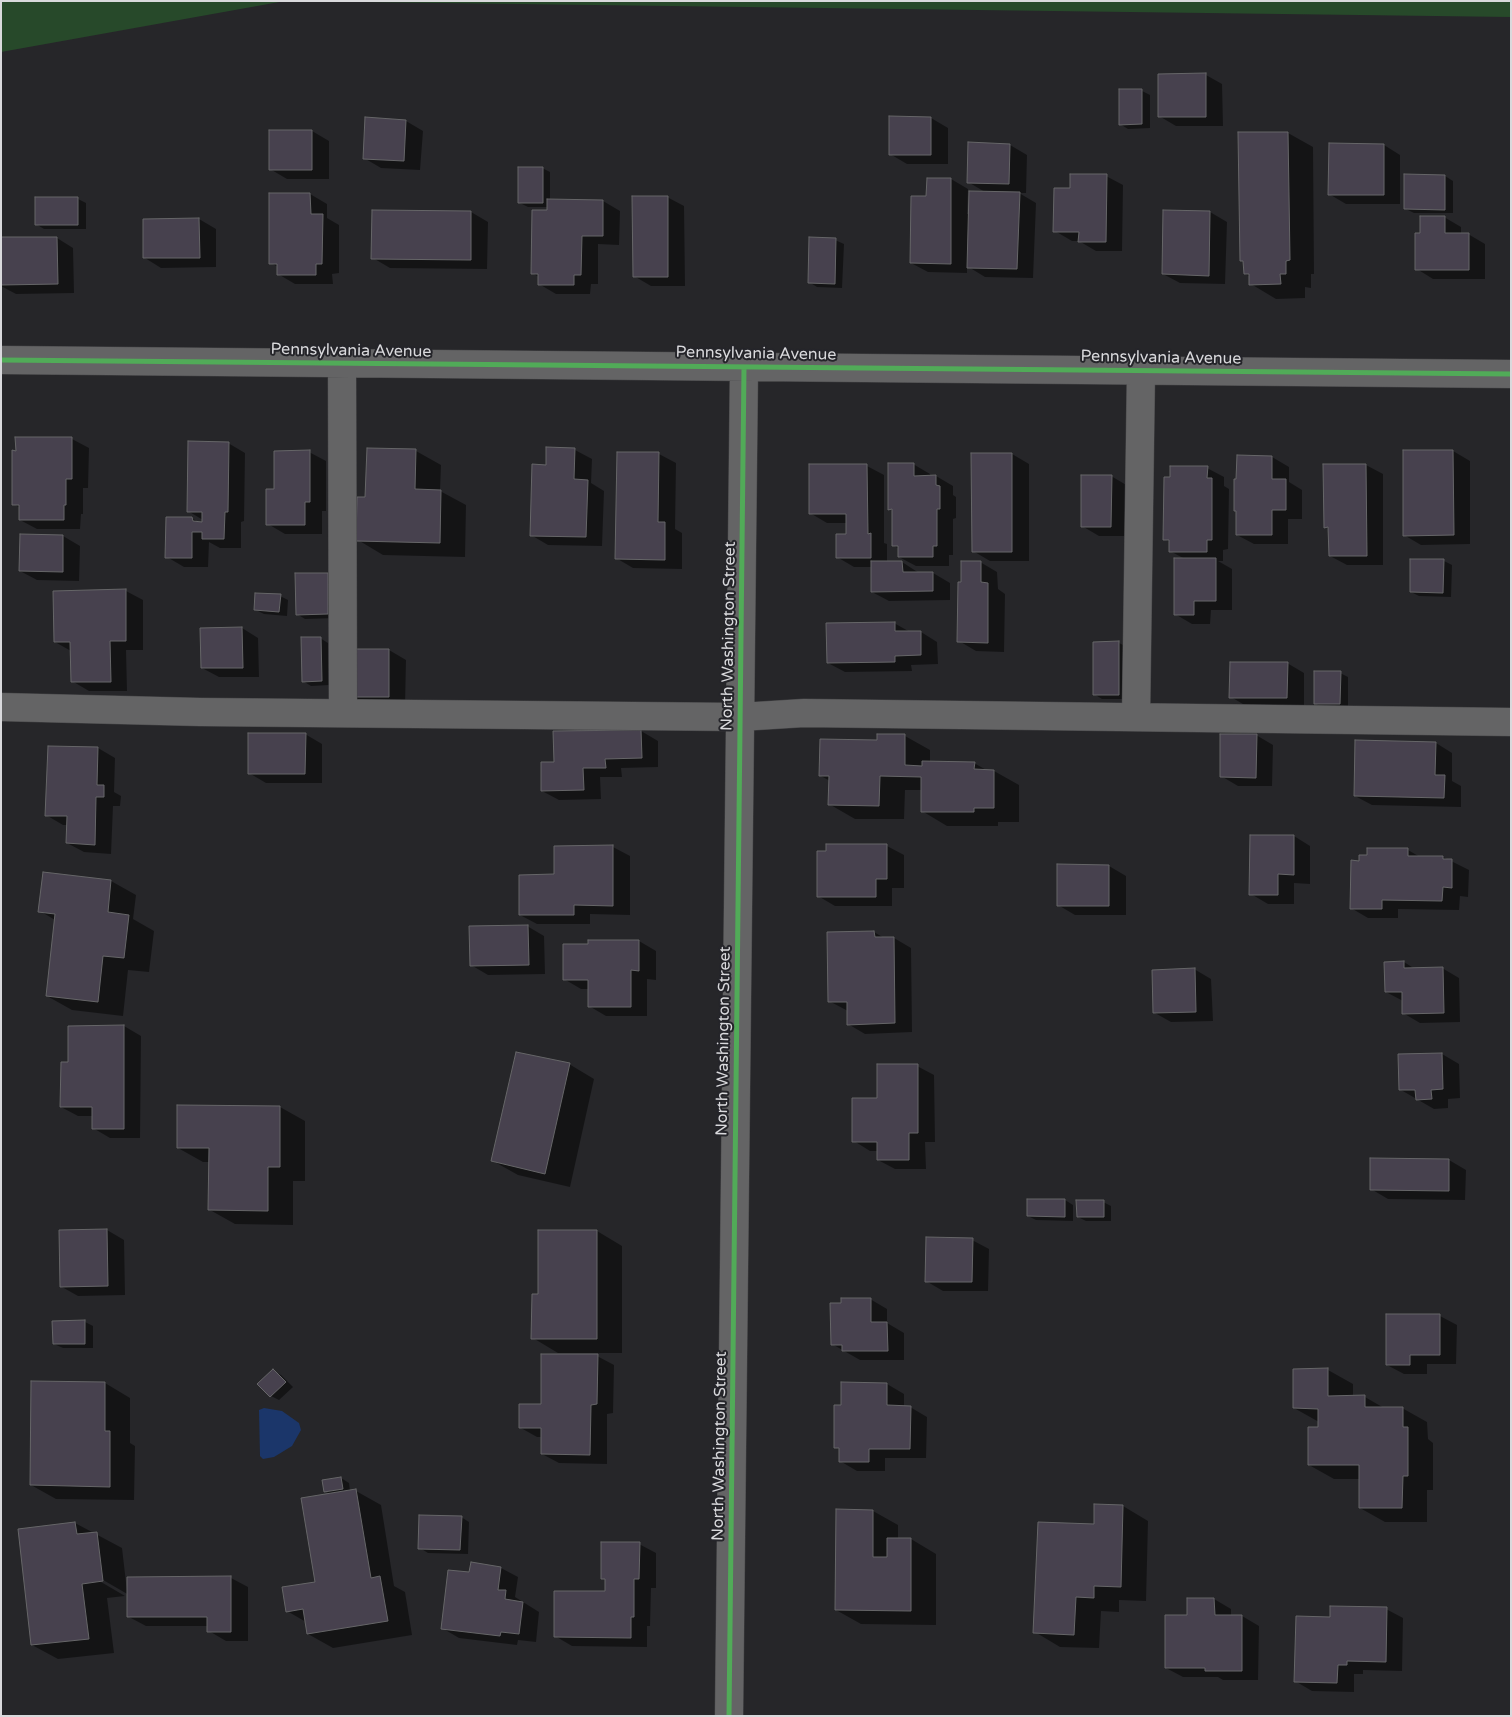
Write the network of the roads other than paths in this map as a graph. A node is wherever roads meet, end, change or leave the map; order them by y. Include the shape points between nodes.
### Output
1 (1, 360) edge
2 (342, 363) junction
3 (744, 367) junction
4 (1141, 370) junction
5 (1511, 374) edge
6 (1, 707) edge
7 (343, 713) junction
8 (740, 717) junction
9 (1136, 717) junction
10 (1511, 722) edge
11 (729, 1716) edge

1 - 2 street, Pennsylvania Avenue
2 - 3 street, Pennsylvania Avenue
2 - 7 street
3 - 4 street, Pennsylvania Avenue
3 - 8 street, North Washington Street
4 - 5 street, Pennsylvania Avenue
4 - 9 street
6 - 7 street
7 - 8 street
8 - 9 street via 804,713
8 - 11 street, North Washington Street
9 - 10 street

